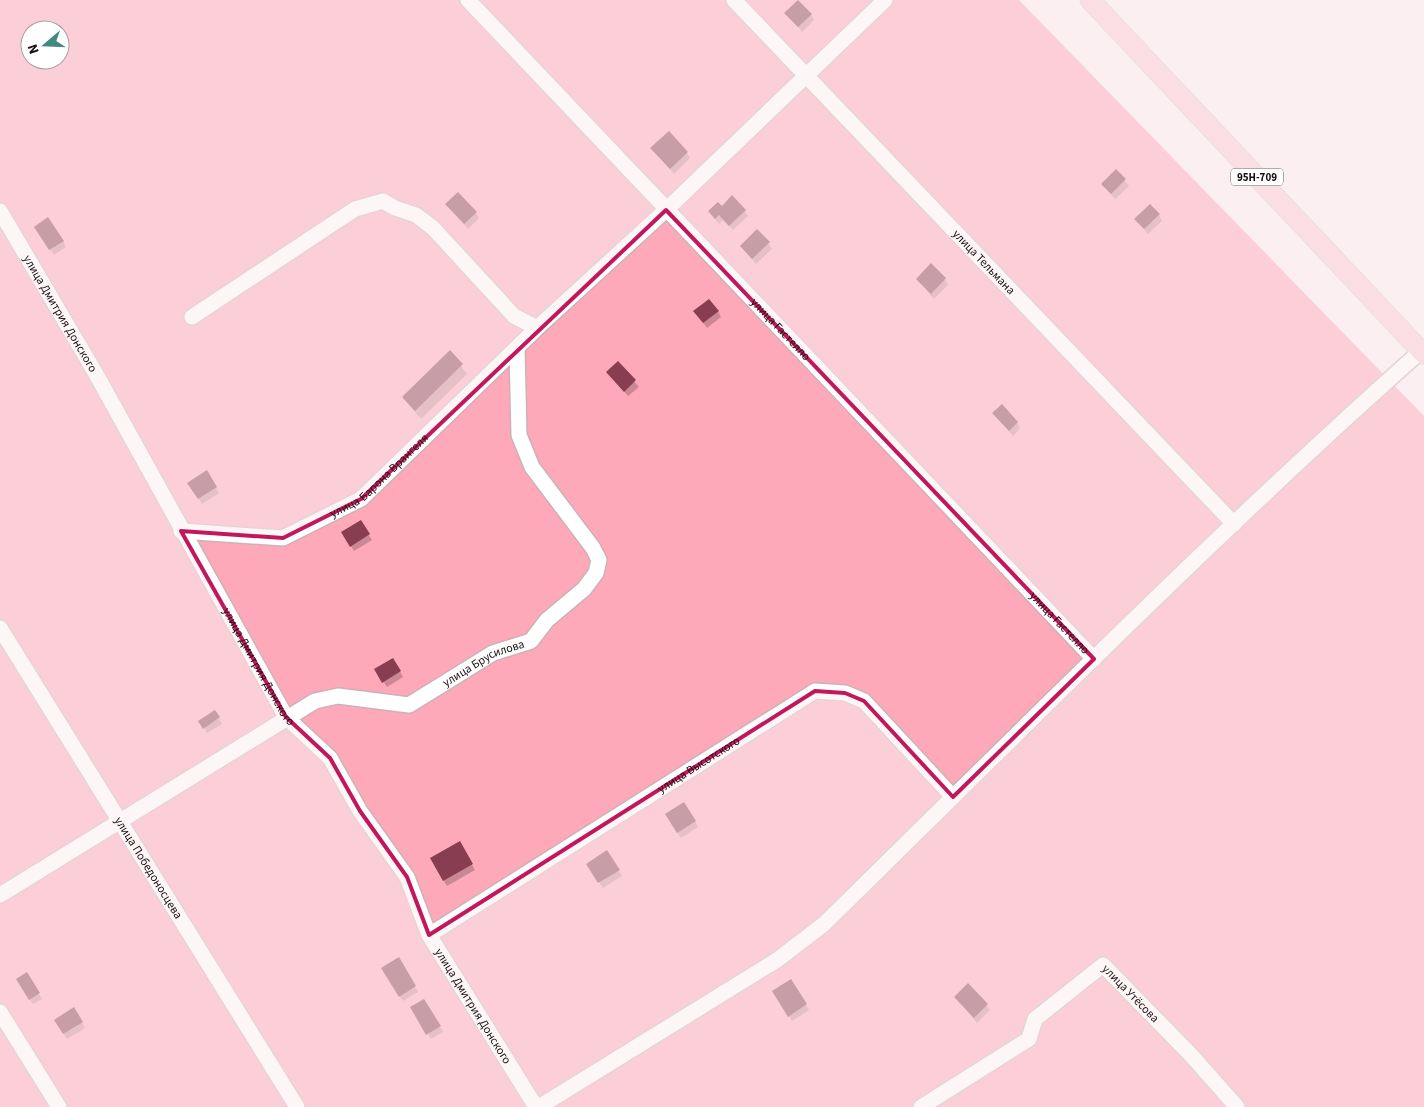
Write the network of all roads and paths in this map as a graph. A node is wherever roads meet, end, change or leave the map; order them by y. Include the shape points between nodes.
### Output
1 (468, 0) edge
2 (734, 0) edge
3 (885, 0) edge
4 (1090, 0) edge
5 (806, 75) junction
6 (666, 210) junction
7 (0, 211) edge
8 (192, 317) dead end
9 (537, 328) junction
10 (517, 349) junction
11 (1423, 352) edge
12 (1234, 524) junction
13 (182, 531) junction
14 (0, 628) edge
15 (1094, 659) junction
16 (286, 717) junction
17 (954, 796) junction
18 (121, 822) junction
19 (0, 895) edge
20 (429, 935) junction
21 (0, 1012) edge
22 (58, 1107) edge
23 (297, 1107) edge
24 (538, 1107) edge
25 (921, 1107) edge
26 (1236, 1107) edge

1 - 6 street, улица Гастелло
2 - 5 street, улица Тельмана
3 - 5 street, улица Барона Врангеля
4 - 11 main road, 95Н-709
5 - 6 street, улица Барона Врангеля
5 - 12 street, улица Тельмана
6 - 9 street, улица Барона Врангеля
6 - 15 street, улица Гастелло
7 - 13 street, улица Дмитрия Донского via 96,374
8 - 9 street via 355,208 383,201 416,215 433,228 514,316
9 - 10 street, улица Барона Врангеля
10 - 13 street, улица Барона Врангеля via 361,500 283,538
10 - 16 street, улица Брусилова via 519,434 532,467 593,548 599,560 596,573 584,589 547,620 531,641 493,653 408,705 338,696 315,701
11 - 12 street
12 - 15 street
13 - 16 street, улица Дмитрия Донского
14 - 18 street, улица Победоносцева
15 - 17 street
16 - 18 street, улица Брусилова
16 - 20 street, улица Дмитрия Донского via 330,758 360,811 407,877
17 - 20 street, улица Высотского via 864,701 845,693 815,691
17 - 24 street via 824,924 777,960
18 - 19 street, улица Брусилова
18 - 23 street, улица Победоносцева
20 - 24 street, улица Дмитрия Донского
21 - 22 street
25 - 26 street, улица Утёсова via 1029,1039 1035,1019 1103,965 1191,1055

